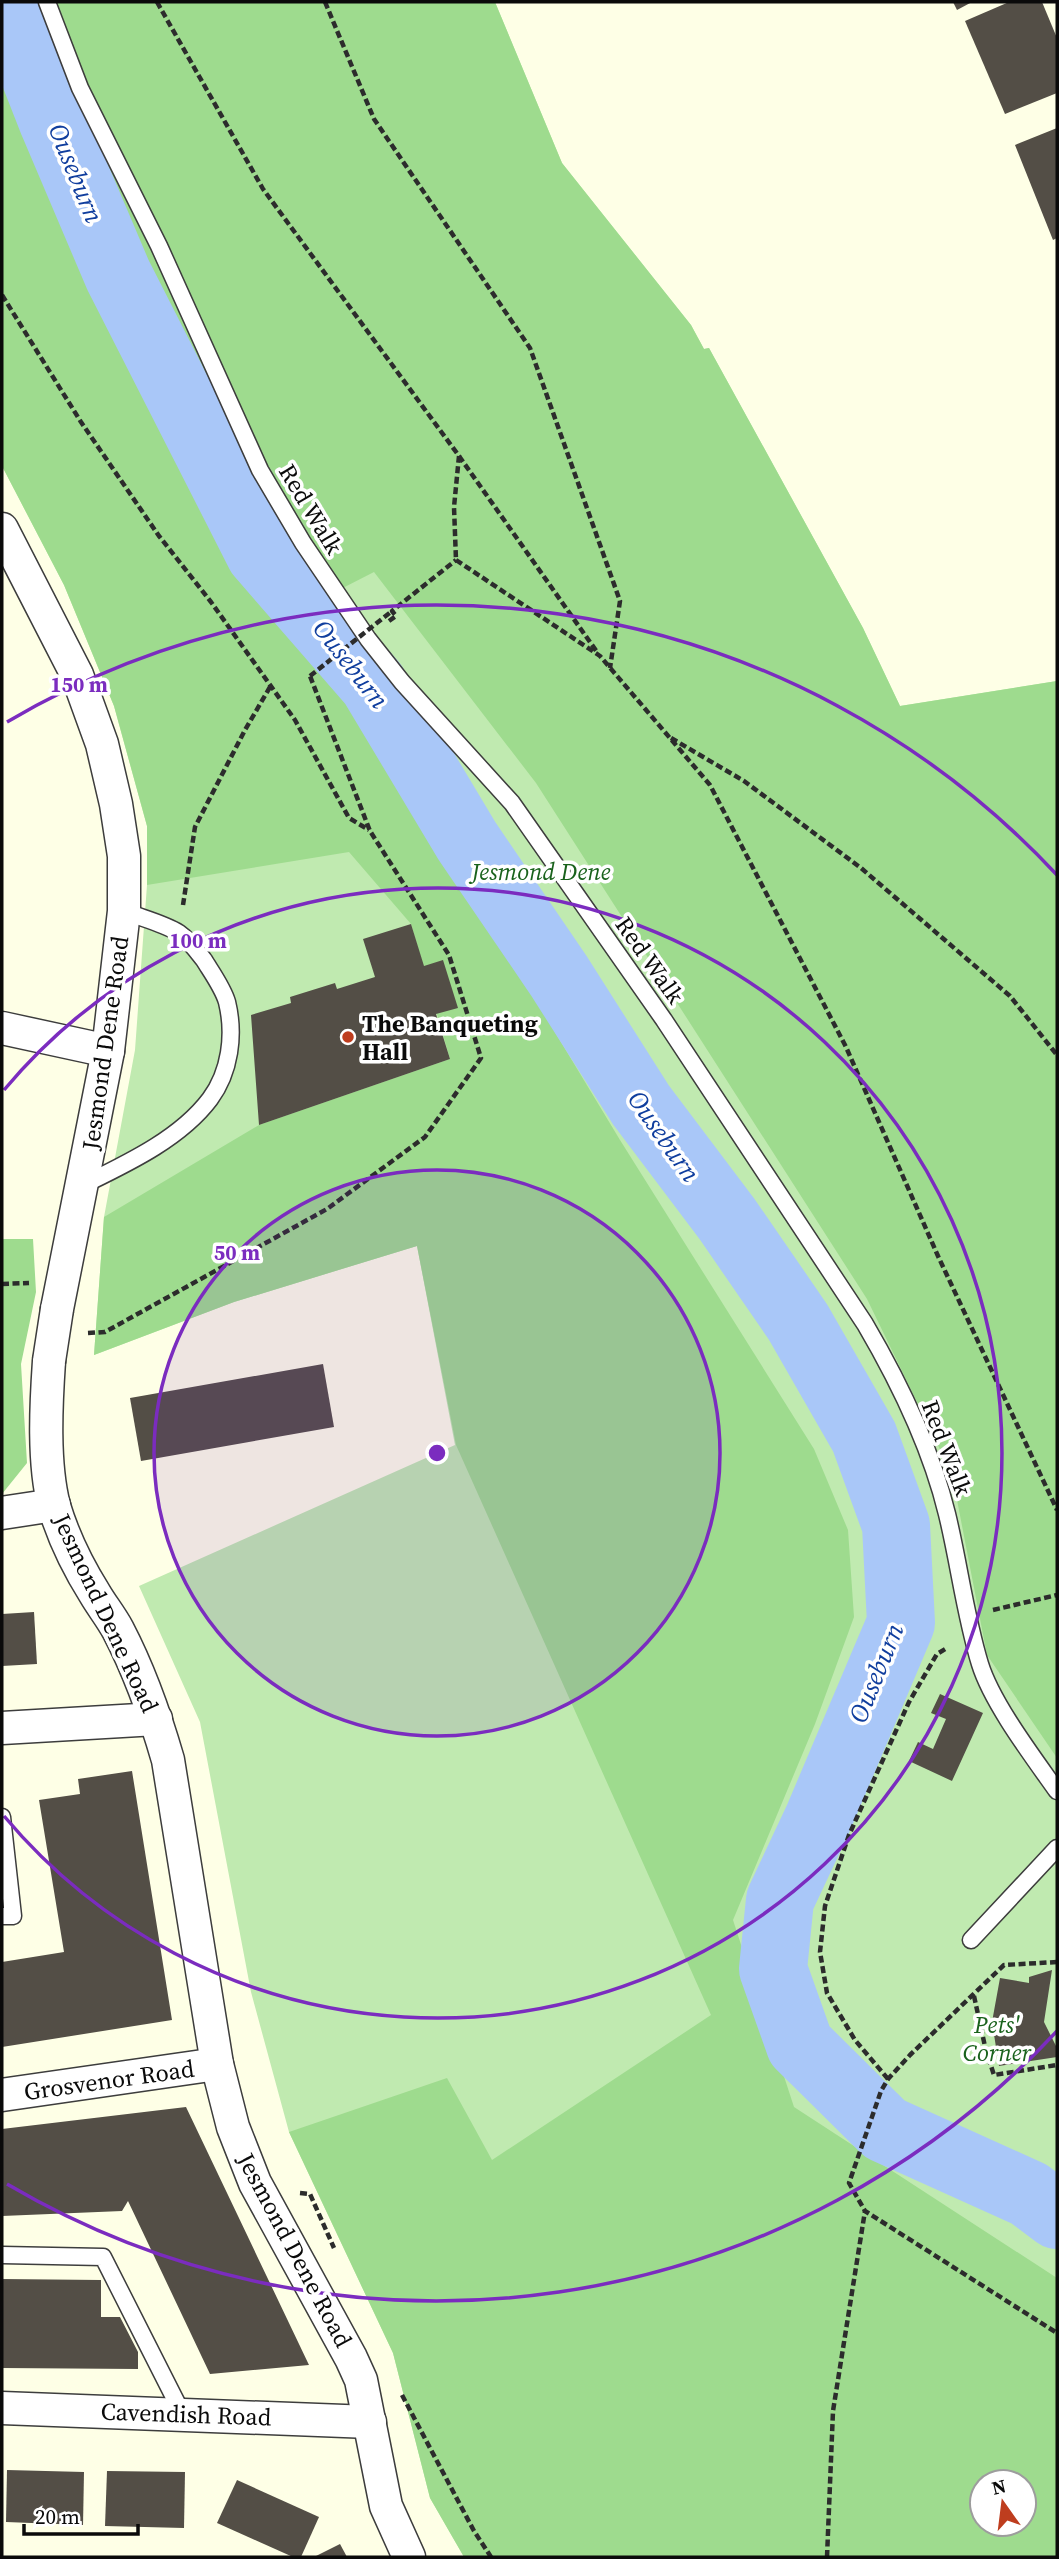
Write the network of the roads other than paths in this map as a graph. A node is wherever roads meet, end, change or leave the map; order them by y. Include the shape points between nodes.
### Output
1 (47, 2) edge
2 (2, 528) edge
3 (124, 911) junction
4 (13, 1030) edge
5 (108, 1051) junction
6 (83, 1185) junction
7 (54, 1505) junction
8 (2, 1513) edge
9 (156, 1719) junction
10 (2, 1728) edge
11 (1057, 1791) edge
12 (2, 1817) edge
13 (1057, 1848) edge
14 (2, 1916) edge
15 (971, 1940) dead end
16 (217, 2064) junction
17 (2, 2095) edge
18 (2, 2255) edge
19 (2, 2408) edge
20 (182, 2413) junction
21 (370, 2422) junction
22 (409, 2557) edge

1 - 11 lane, Red Walk via 80,88 159,246 260,470 303,543 402,682 512,803 664,1020 887,1361 947,1511 981,1666 995,1696
2 - 3 street, Jesmond Dene Road via 77,675 102,744 124,856
3 - 5 street, Jesmond Dene Road
3 - 6 lane via 178,933 197,950 226,1001 231,1039 226,1070 210,1099 145,1154
4 - 5 street
5 - 6 street, Jesmond Dene Road
6 - 7 street, Jesmond Dene Road, bridge via 49,1361 45,1411
7 - 8 street
7 - 9 street, Jesmond Dene Road via 80,1567 137,1669
9 - 10 street
9 - 16 street, Jesmond Dene Road via 168,1760
12 - 14 lane via 13,1916
13 - 15 lane
16 - 17 street, Grosvenor Road
16 - 21 street, Jesmond Dene Road via 233,2127 255,2183 351,2358
18 - 20 lane via 103,2257
19 - 20 street, Cavendish Road
20 - 21 street, Cavendish Road
21 - 22 street, Jesmond Dene Road via 386,2505

